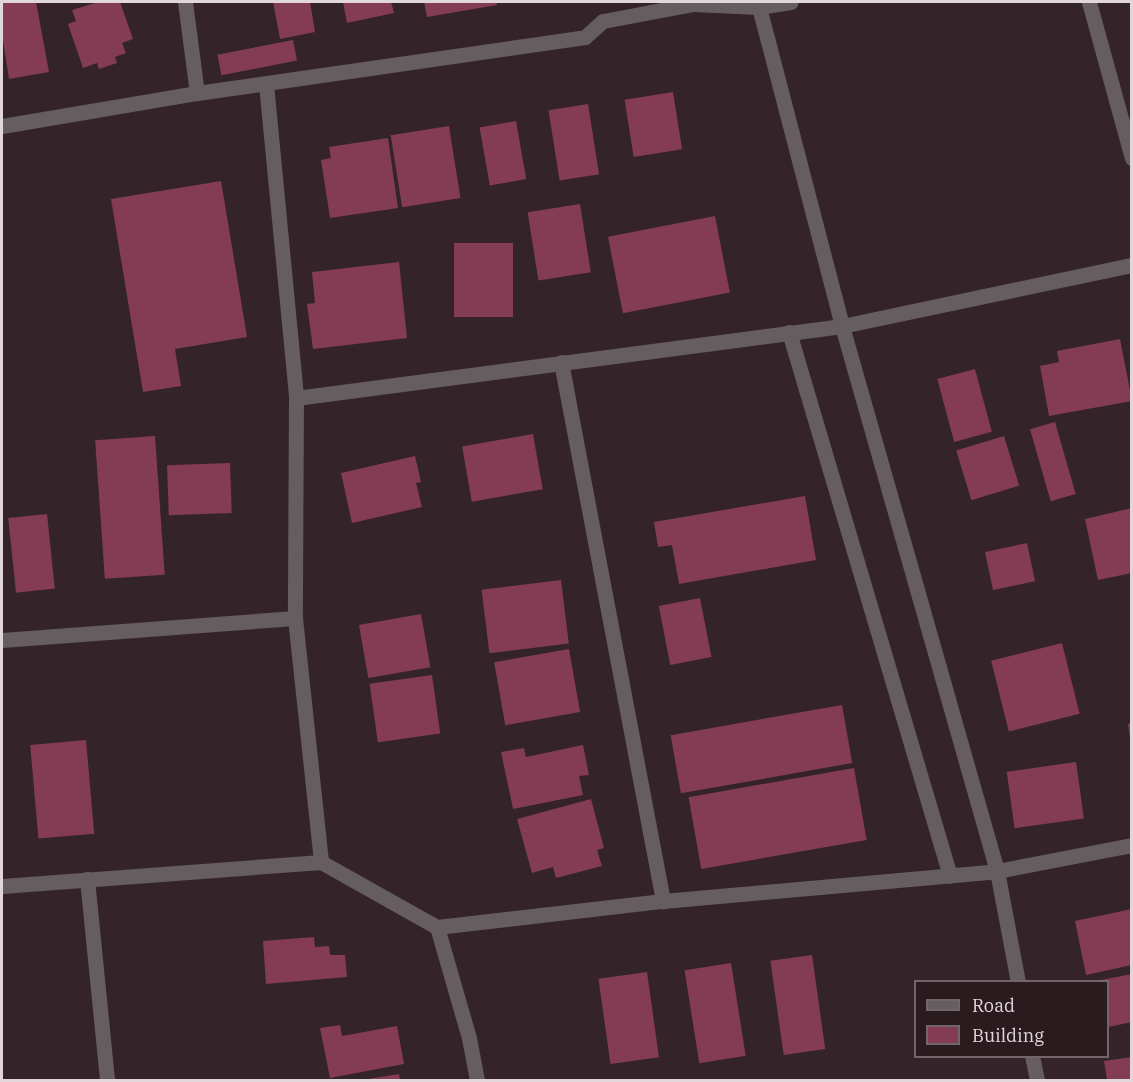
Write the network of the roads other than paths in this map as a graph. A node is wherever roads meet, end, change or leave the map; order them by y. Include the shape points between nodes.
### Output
1 (185, 2) edge
2 (791, 2) edge
3 (1089, 2) edge
4 (693, 3) edge
5 (759, 7) junction
6 (266, 84) junction
7 (197, 93) junction
8 (2, 126) edge
9 (1131, 158) edge
10 (1131, 265) edge
11 (842, 326) junction
12 (789, 332) junction
13 (561, 362) junction
14 (296, 398) junction
15 (295, 618) junction
16 (2, 640) edge
17 (1131, 845) edge
18 (321, 862) junction
19 (997, 872) junction
20 (950, 876) junction
21 (87, 879) junction
22 (2, 885) edge
23 (663, 901) junction
24 (437, 927) junction
25 (1018, 980) edge
26 (1032, 1058) edge
27 (107, 1080) edge
28 (477, 1080) edge
29 (1037, 1080) edge

1 - 7 street
2 - 5 street
3 - 9 street
4 - 5 street
4 - 6 street via 603,21 585,38
5 - 11 street
6 - 7 street
6 - 14 street
7 - 8 street
10 - 11 street
11 - 12 street
11 - 19 street
12 - 13 street
12 - 20 street
13 - 14 street
13 - 23 street
14 - 15 street
15 - 16 street
15 - 18 street
17 - 19 street
18 - 21 street
18 - 24 street
19 - 20 street
19 - 25 street
20 - 23 street
21 - 22 street
21 - 27 street
23 - 24 street
24 - 28 street
26 - 29 street

